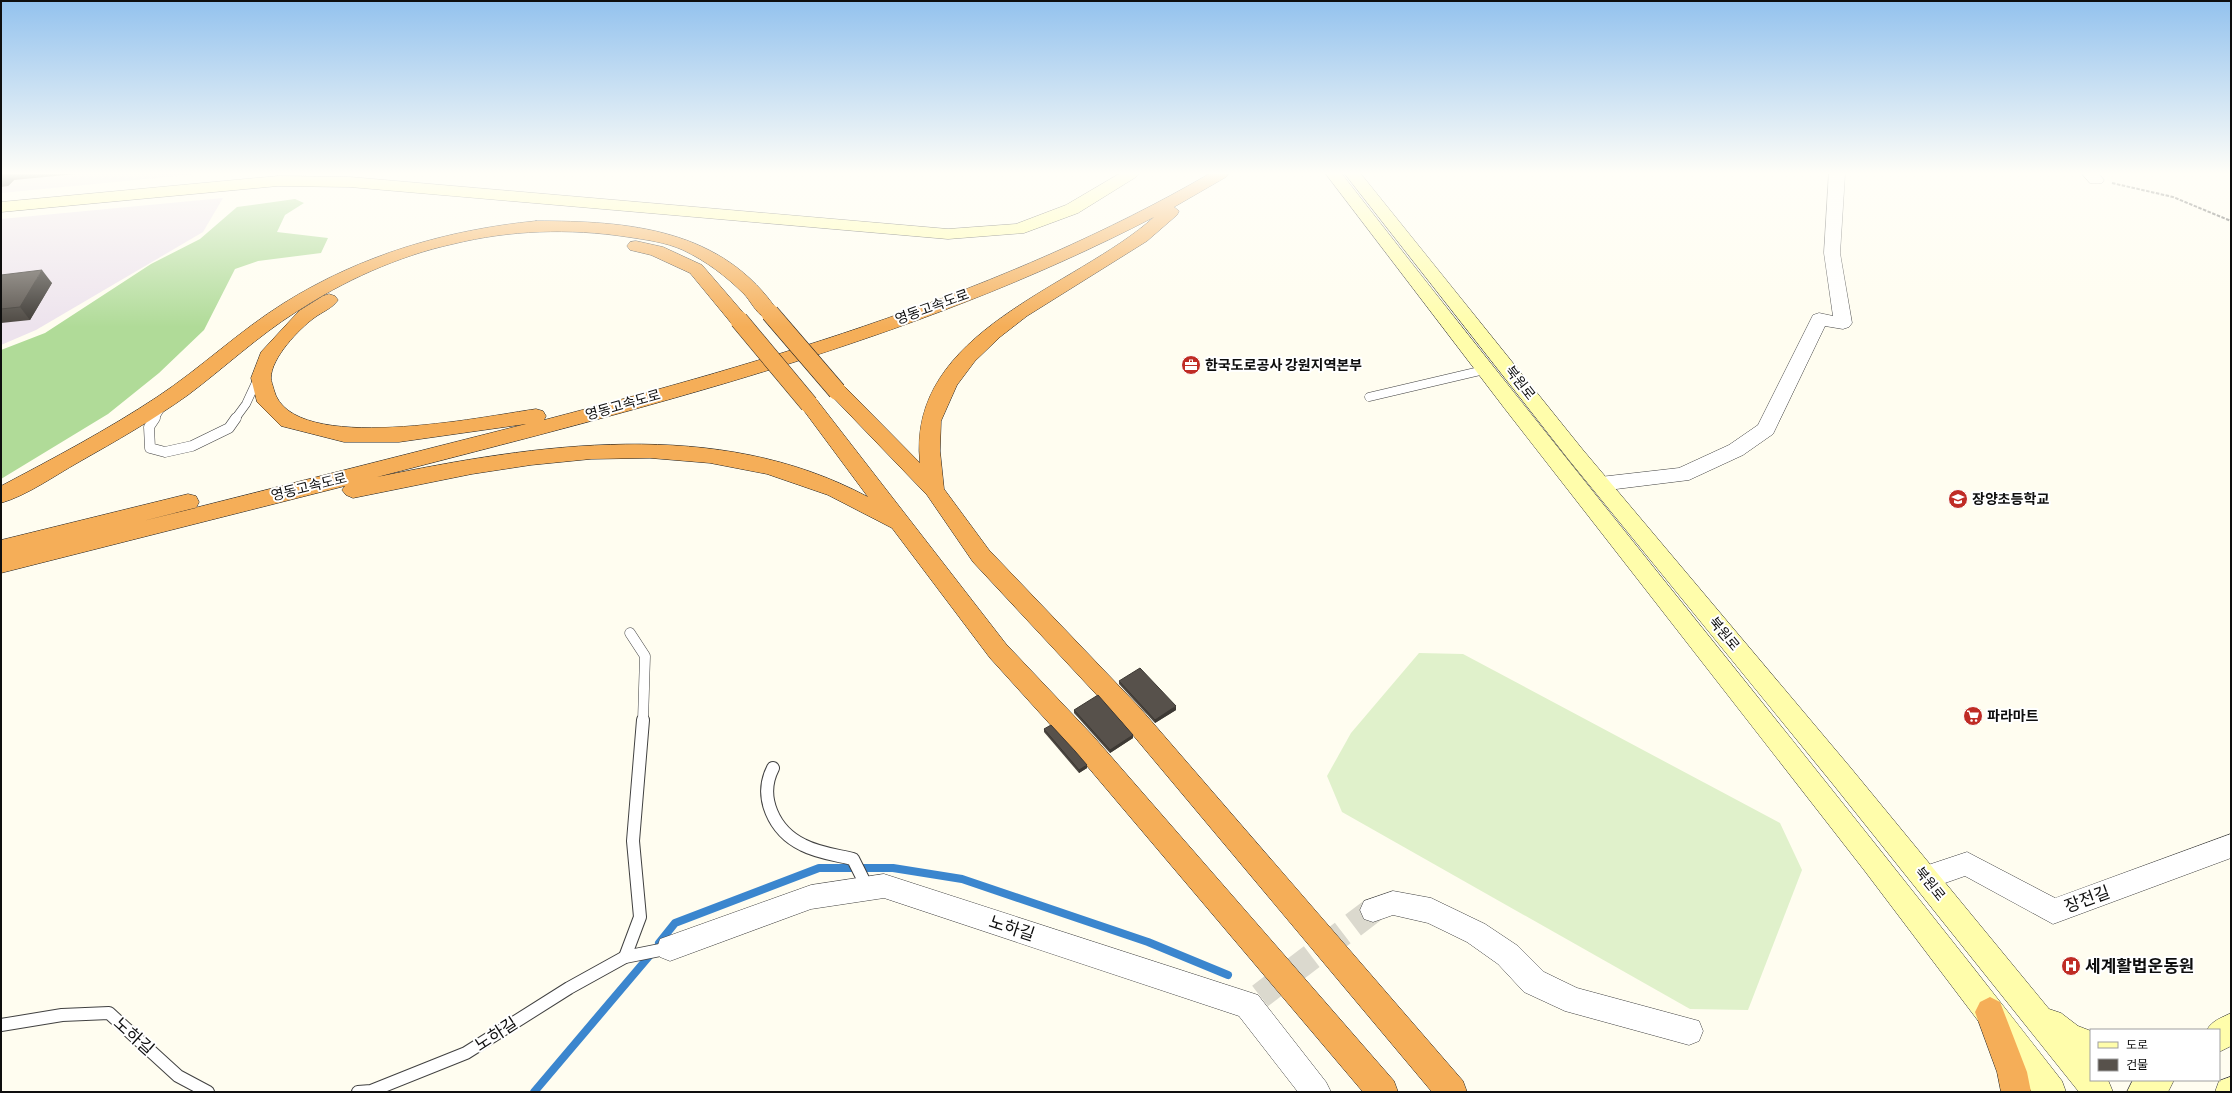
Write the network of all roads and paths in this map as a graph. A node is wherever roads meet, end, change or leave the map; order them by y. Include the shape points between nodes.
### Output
1 (546, 225) edge
2 (546, 225) edge
3 (845, 225) edge
4 (1029, 225) edge
5 (1099, 225) edge
6 (1126, 225) edge
7 (1154, 225) edge
8 (1384, 225) edge
9 (1834, 225) edge
10 (270, 352) junction
11 (1495, 367) junction
12 (1369, 397) dead end
13 (165, 401) junction
14 (536, 416) junction
15 (1600, 484) junction
16 (934, 490) junction
17 (1, 495) edge
18 (192, 516) junction
19 (900, 524) junction
20 (1, 548) edge
21 (1, 564) edge
22 (630, 633) dead end
23 (773, 768) dead end
24 (2231, 846) edge
25 (1925, 878) junction
26 (867, 886) junction
27 (1373, 910) tunnel mouth
28 (670, 948) joint
29 (628, 957) junction
30 (2019, 995) junction
31 (1990, 1012) junction
32 (1, 1025) edge
33 (2231, 1028) edge
34 (1689, 1031) dead end
35 (2220, 1036) edge
36 (2090, 1046) edge
37 (2158, 1081) edge
38 (208, 1092) edge
39 (358, 1092) edge
40 (1316, 1092) edge
41 (1383, 1092) edge
42 (1452, 1092) edge
43 (2016, 1092) edge
44 (2051, 1092) edge
45 (2098, 1092) edge
46 (2142, 1092) edge

1 - 16 highway, bridge via 611,230 673,240 718,262 752,290 837,391
2 - 13 highway, bridge via 484,232 422,246 358,269 290,307
3 - 4 street via 948,234 1018,229
5 - 14 highway, 영동고속도로 via 927,298 834,330 696,372
6 - 18 highway, 영동고속도로 via 955,300 850,337 597,413
7 - 16 highway via 1138,239 1006,322 973,351 950,380 934,412 928,448
8 - 11 street, 북원로
9 - 15 street via 1832,253 1843,323 1819,319 1766,429 1736,450 1682,475
10 - 13 lane via 246,404 229,428 192,446 165,452 150,448 149,427
10 - 14 highway via 261,378 267,402 288,421 344,435 399,435
10 - 19 highway, bridge via 306,315 358,281 423,255 481,242 540,235 602,240 657,251 696,269 809,404
11 - 12 lane
11 - 15 street, 북원로
11 - 31 street, 북원로
13 - 17 highway via 60,464
14 - 20 highway, 영동고속도로
15 - 25 street, 북원로
16 - 42 highway via 981,556 1131,715
18 - 19 highway via 311,499 502,460 629,450 684,453 776,468 828,486
18 - 21 highway, 영동고속도로
19 - 41 highway via 998,651 1085,745
22 - 29 lane via 645,656 642,736 633,841 640,917
23 - 26 lane via 766,777 767,803 779,826 797,843 853,859
24 - 25 street, 장전길 via 2053,911 1967,864
25 - 30 street, 북원로
26 - 28 street, 노하길 via 811,897
26 - 40 street, 노하길 via 884,886 1254,1001
27 - 34 street via 1393,902 1431,911 1476,933 1508,955 1534,982 1575,1001
28 - 29 lane, 노하길
29 - 39 lane, 노하길 via 569,988 466,1053 371,1091
30 - 36 street via 2068,1037
30 - 45 street, 북원로
31 - 43 highway via 2012,1072
31 - 44 street, 북원로
32 - 38 lane, 노하길 via 62,1015 108,1013 178,1076
33 - 35 street
37 - 46 street

